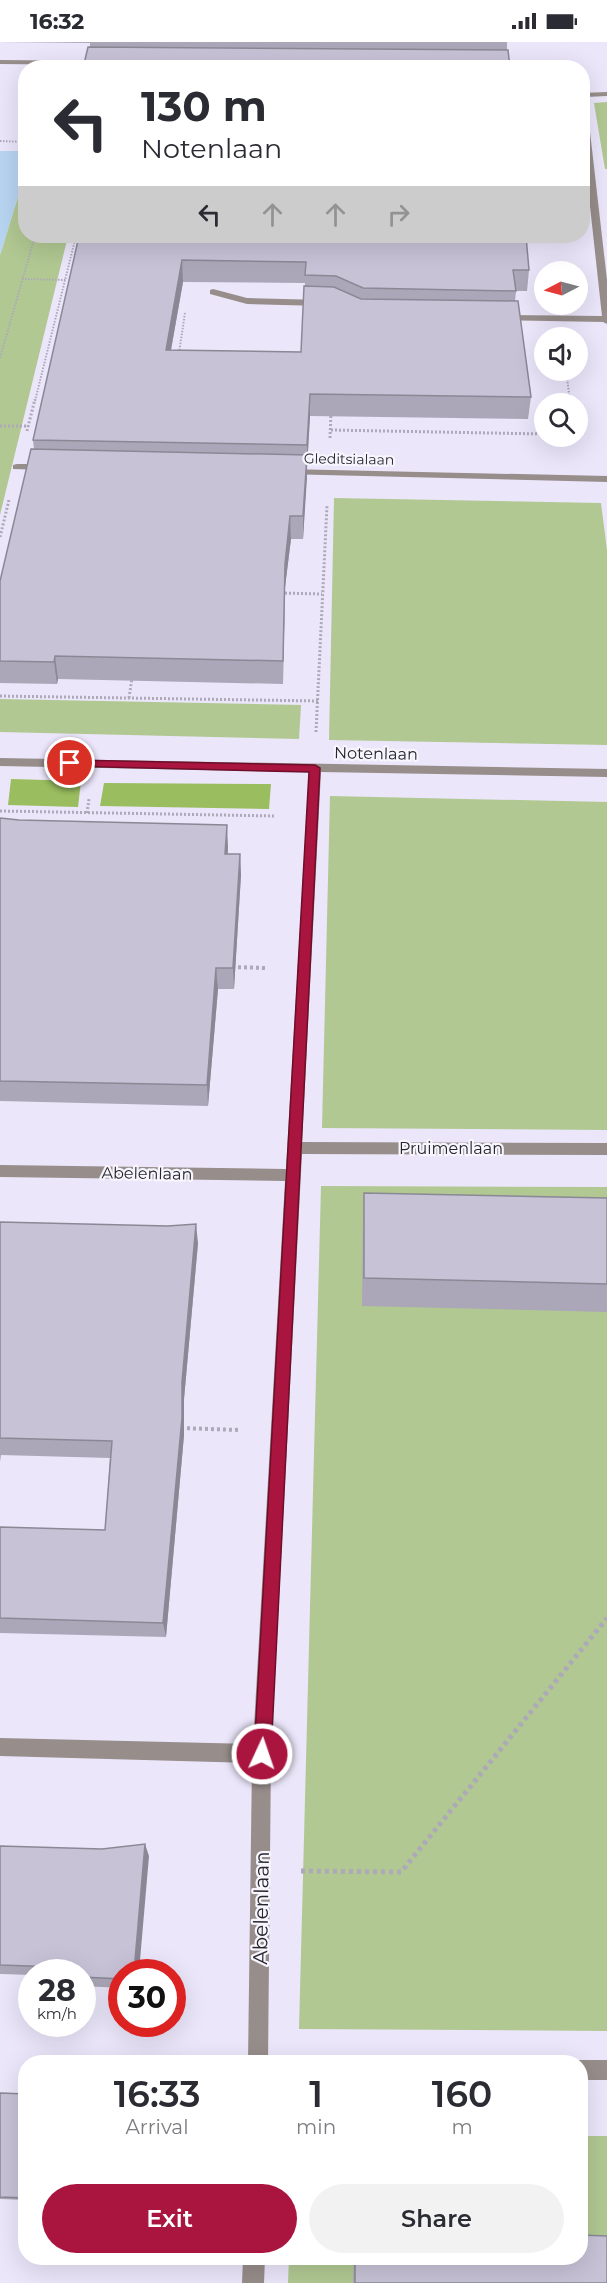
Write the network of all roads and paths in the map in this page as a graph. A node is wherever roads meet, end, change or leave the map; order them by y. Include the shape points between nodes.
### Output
1 (0, 62) edge
2 (18, 62) edge
3 (607, 94) edge
4 (590, 95) edge
5 (0, 141) edge
6 (18, 142) edge
7 (590, 159) edge
8 (33, 243) edge
9 (74, 243) edge
10 (604, 250) edge
11 (22, 279) junction
12 (65, 280) junction
13 (76, 280) edge
14 (213, 292) joint
15 (336, 303) edge
16 (494, 318) edge
17 (607, 320) edge
18 (179, 357) edge
19 (0, 358) edge
20 (332, 410) edge
21 (0, 426) edge
22 (28, 426) junction
23 (331, 430) junction
24 (534, 434) edge
25 (17, 467) junction
26 (62, 468) edge
27 (270, 472) edge
28 (329, 473) junction
29 (607, 479) edge
30 (0, 516) edge
31 (5, 516) junction
32 (0, 537) edge
33 (275, 593) edge
34 (322, 594) junction
35 (132, 677) edge
36 (0, 696) edge
37 (129, 698) junction
38 (318, 701) junction
39 (0, 762) edge
40 (315, 768) junction
41 (607, 773) edge
42 (0, 811) edge
43 (312, 816) junction
44 (222, 967) edge
45 (304, 969) junction
46 (296, 1148) junction
47 (607, 1149) edge
48 (0, 1171) edge
49 (293, 1175) junction
50 (174, 1428) edge
51 (279, 1431) junction
52 (607, 1618) edge
53 (0, 1747) edge
54 (262, 1754) junction
55 (261, 1871) junction
56 (258, 2055) edge
57 (588, 2070) edge
58 (607, 2070) edge
59 (254, 2265) edge
60 (253, 2283) edge

1 - 2 street
3 - 4 street
5 - 6 path
7 - 10 street
8 - 11 path
9 - 12 path
10 - 17 street
11 - 12 path
11 - 19 path
12 - 13 path
12 - 22 path
14 - 15 street via 247,301
14 - 18 path via 188,292
16 - 17 street
20 - 23 path
21 - 22 path
22 - 25 path
23 - 24 path
23 - 28 path
25 - 26 street
25 - 31 path
27 - 28 street, Gleditsialaan
28 - 29 street, Gleditsialaan
28 - 34 path
30 - 31 path
31 - 32 path
33 - 34 path
34 - 38 path
35 - 37 path
36 - 37 path
37 - 38 path
38 - 40 path
39 - 40 street, Notenlaan
40 - 41 street, Notenlaan
40 - 43 street, Abelenlaan
42 - 43 path
43 - 45 street, Abelenlaan
44 - 45 path
45 - 46 street, Abelenlaan
46 - 47 street, Pruimenlaan
46 - 49 street, Abelenlaan
48 - 49 street, Abelenlaan
49 - 51 street, Abelenlaan
50 - 51 path
51 - 54 street, Abelenlaan
52 - 55 path via 401,1872
53 - 54 street
54 - 55 street, Abelenlaan
55 - 56 street, Abelenlaan
57 - 58 street
59 - 60 street

